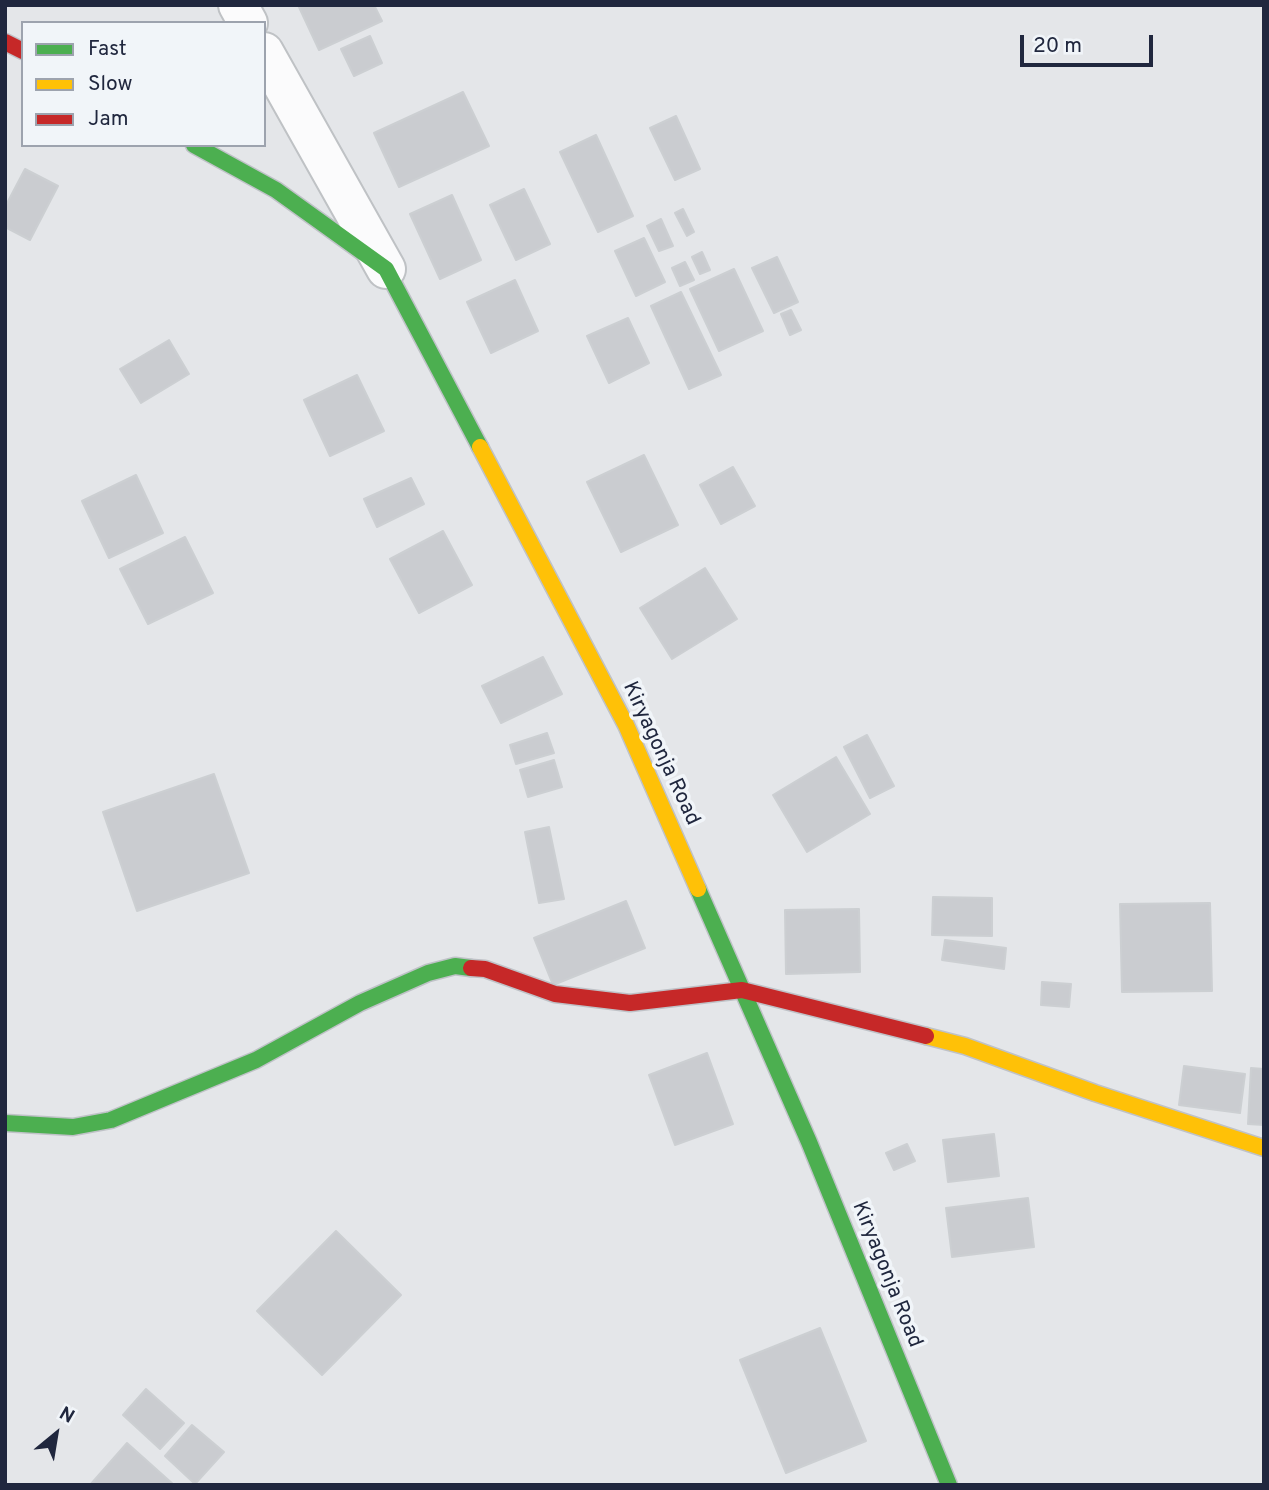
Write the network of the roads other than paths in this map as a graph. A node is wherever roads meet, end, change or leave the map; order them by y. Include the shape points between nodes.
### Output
1 (239, 5) edge
2 (247, 21) edge
3 (5, 42) edge
4 (21, 50) edge
5 (266, 56) edge
6 (198, 147) edge
7 (386, 269) junction
8 (742, 990) junction
9 (5, 1123) edge
10 (1264, 1148) edge
11 (949, 1485) edge

1 - 2 street
3 - 4 street
5 - 7 street
6 - 7 street, Kiryagonja Road via 276,190
7 - 8 street, Kiryagonja Road via 626,725
8 - 9 street via 630,1003 555,994 485,969 455,965 360,1003 256,1060 111,1120 73,1127
8 - 10 street via 965,1046
8 - 11 street, Kiryagonja Road

